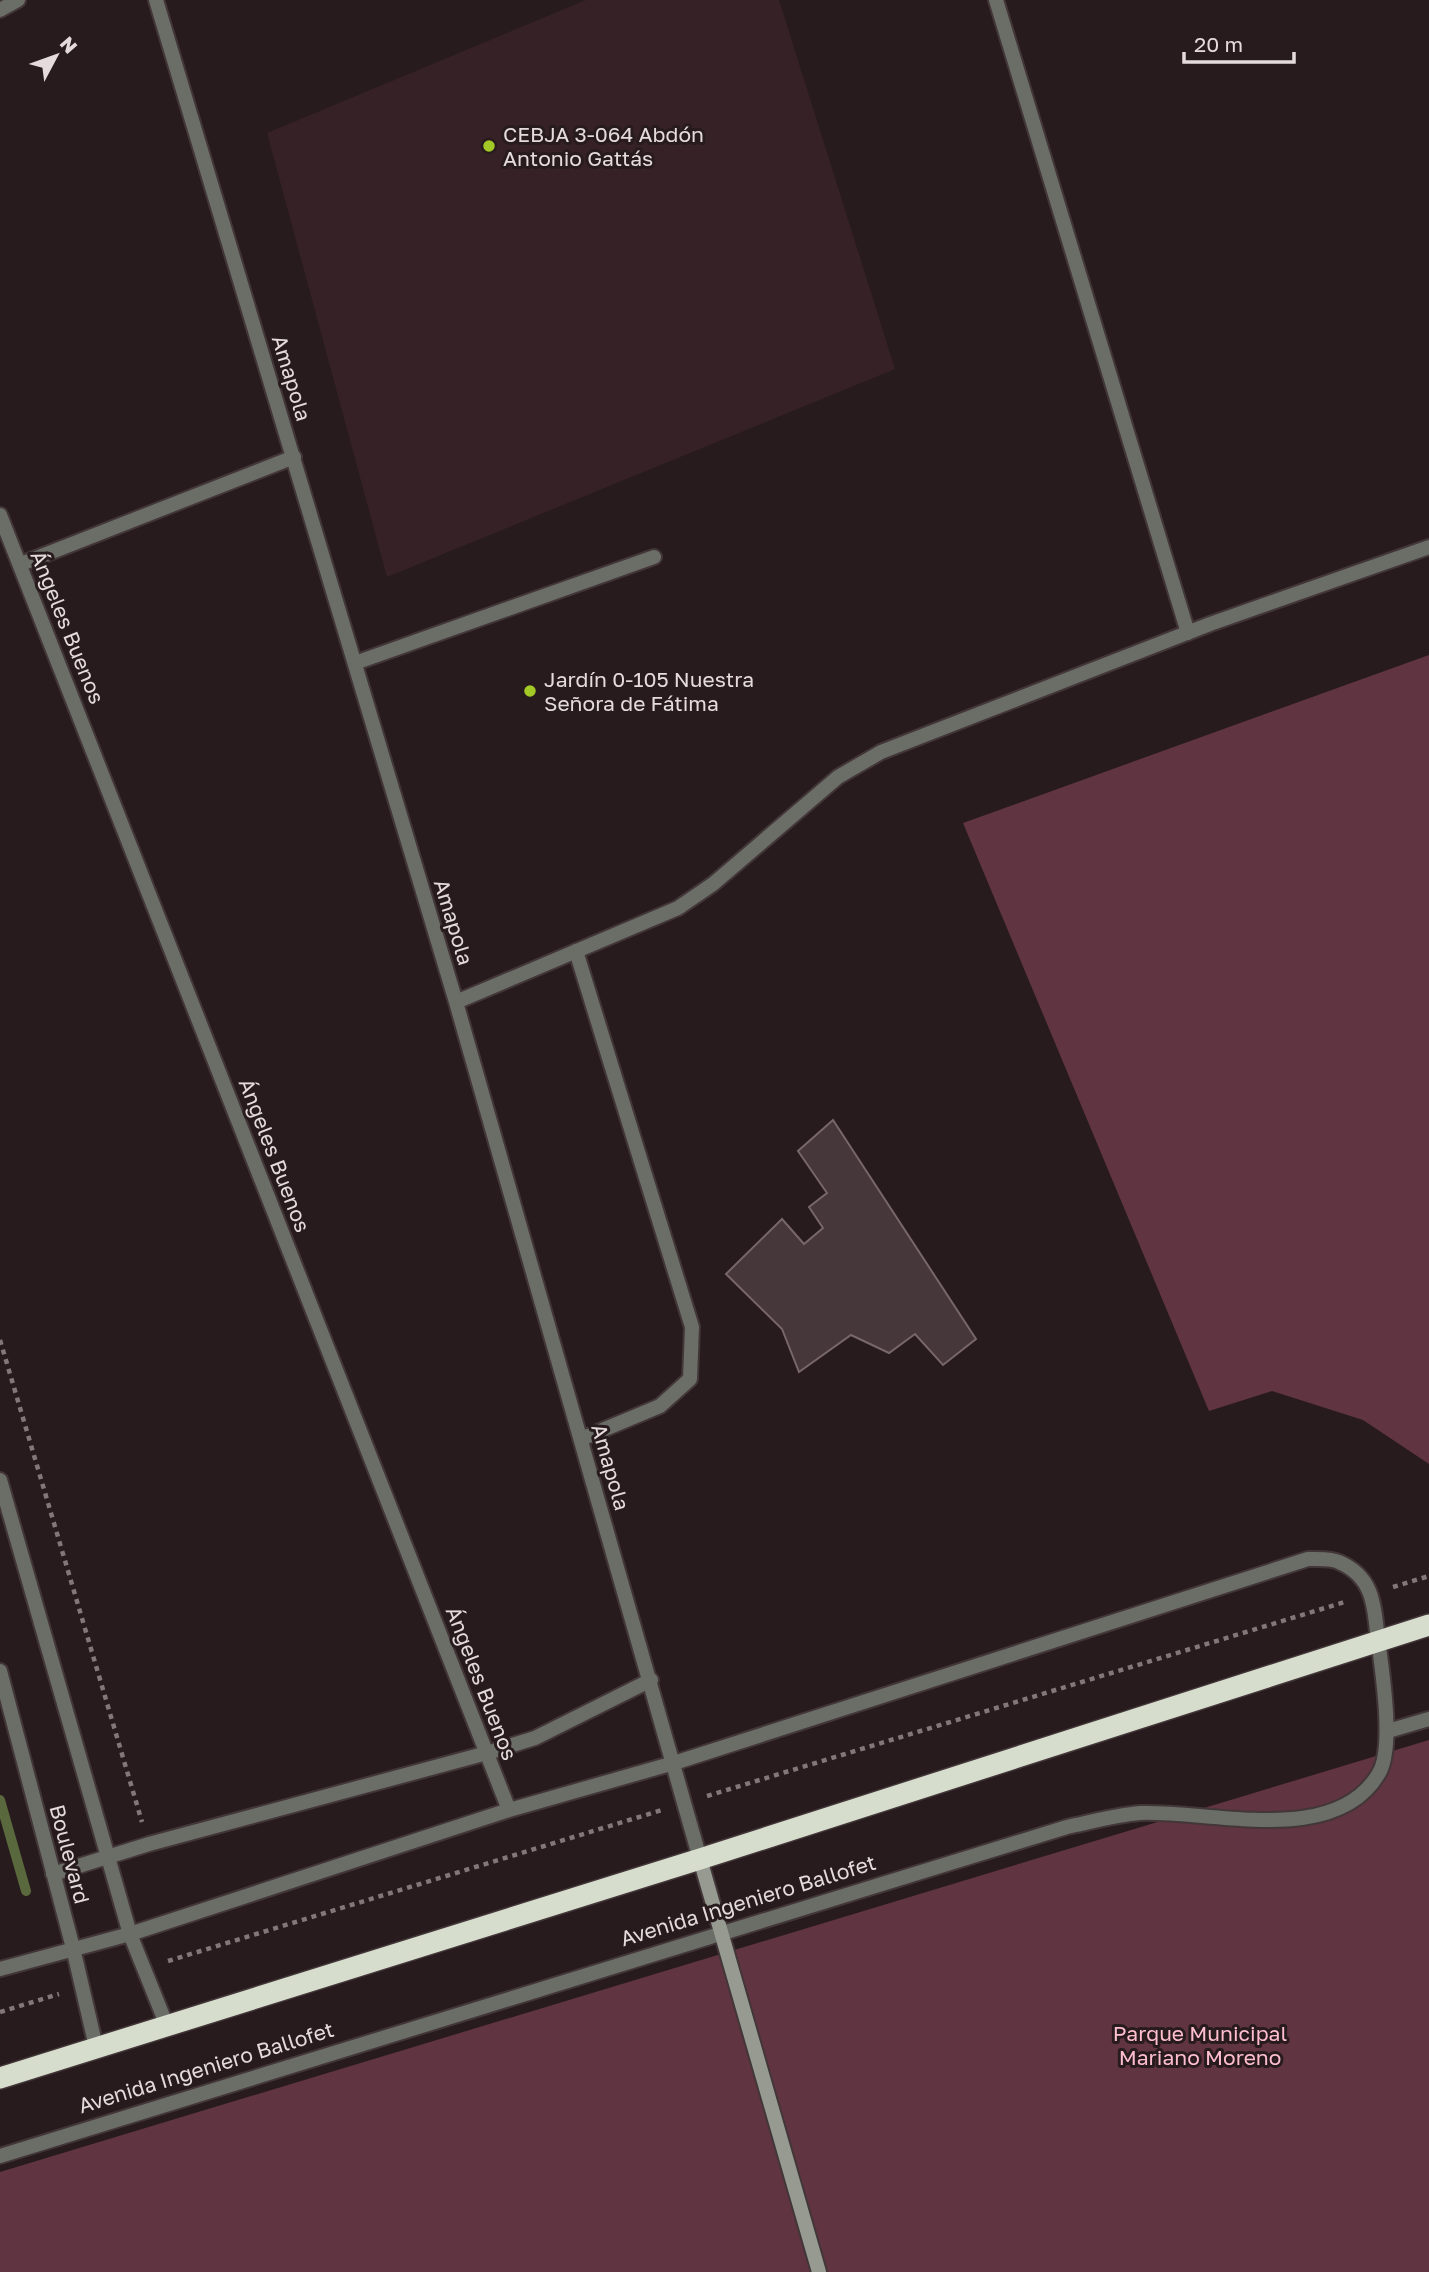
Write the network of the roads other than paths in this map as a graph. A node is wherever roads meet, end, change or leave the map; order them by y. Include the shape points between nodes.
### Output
1 (18, 0) edge
2 (156, 0) edge
3 (996, 0) edge
4 (0, 10) edge
5 (294, 457) junction
6 (0, 515) edge
7 (1429, 547) edge
8 (654, 557) dead end
9 (21, 564) junction
10 (1188, 633) junction
11 (355, 663) junction
12 (576, 951) junction
13 (456, 1002) junction
14 (581, 1439) junction
15 (0, 1480) edge
16 (1429, 1625) edge
17 (1378, 1641) junction
18 (0, 1671) edge
19 (651, 1680) junction
20 (1429, 1719) edge
21 (1388, 1731) junction
22 (487, 1753) junction
23 (674, 1763) junction
24 (509, 1810) junction
25 (108, 1857) junction
26 (700, 1859) junction
27 (53, 1874) junction
28 (130, 1934) junction
29 (722, 1934) junction
30 (73, 1948) junction
31 (0, 1969) edge
32 (167, 2025) junction
33 (96, 2047) junction
34 (0, 2078) edge
35 (0, 2157) edge
36 (819, 2272) edge

1 - 4 street
2 - 5 street, Amapola
3 - 10 street
5 - 9 street
5 - 11 street, Amapola
6 - 9 street, Ángeles Buenos
7 - 10 street
8 - 11 street
9 - 22 street, Ángeles Buenos
10 - 12 street via 881,751 838,777 713,884 678,908
11 - 13 street, Amapola
12 - 13 street
12 - 14 street via 692,1327 690,1379 660,1406
13 - 14 street, Amapola
14 - 19 street, Amapola
15 - 25 street
16 - 17 highway
17 - 21 street, Avenida Ingeniero Ballofet
17 - 23 street, Avenida Ingeniero Ballofet via 1374,1603 1364,1579 1338,1561 1308,1559
17 - 26 highway
18 - 27 street, Boulevard
19 - 22 street via 536,1738
19 - 23 street, Amapola
20 - 21 street
21 - 29 street, Avenida Ingeniero Ballofet via 1380,1772 1357,1799 1319,1816 1250,1822 1139,1814 1067,1827
22 - 24 street, Ángeles Buenos
22 - 25 street
23 - 24 street, Avenida Ingeniero Ballofet
23 - 26 street, Amapola
24 - 28 street, Avenida Ingeniero Ballofet
25 - 27 street
25 - 28 street
26 - 29 street
26 - 32 highway
27 - 30 street, Boulevard
28 - 30 street, Avenida Ingeniero Ballofet
28 - 32 street
29 - 35 street, Avenida Ingeniero Ballofet
29 - 36 street
30 - 31 street, Avenida Ingeniero Ballofet
30 - 33 street, Boulevard
32 - 33 highway
33 - 34 highway

